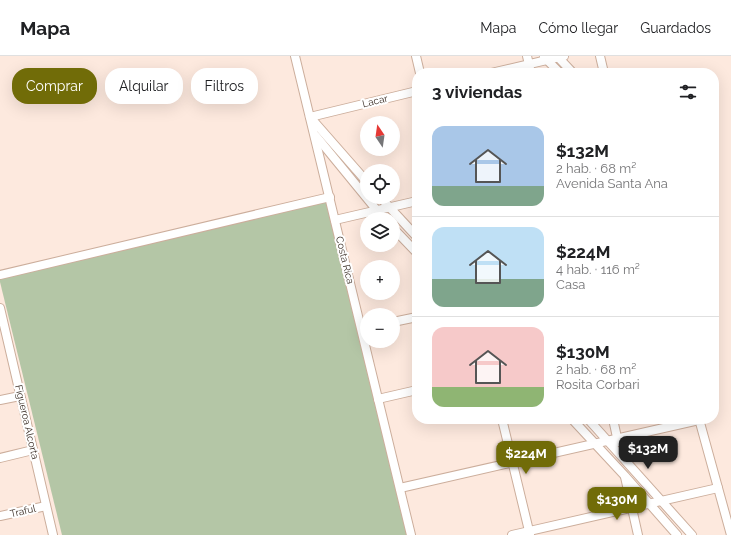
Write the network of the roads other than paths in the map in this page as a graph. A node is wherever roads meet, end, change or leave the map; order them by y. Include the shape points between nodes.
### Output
1 (416, 56) edge
2 (560, 56) edge
3 (600, 56) edge
4 (298, 57) edge
5 (546, 58) edge
6 (528, 60) edge
7 (419, 68) edge
8 (505, 68) edge
9 (555, 68) edge
10 (569, 68) edge
11 (603, 68) edge
12 (412, 92) edge
13 (310, 117) junction
14 (314, 134) junction
15 (360, 174) edge
16 (330, 197) junction
17 (412, 202) edge
18 (386, 204) edge
19 (389, 207) junction
20 (376, 210) junction
21 (335, 220) junction
22 (412, 232) edge
23 (400, 235) edge
24 (412, 248) edge
25 (0, 275) edge
26 (0, 308) edge
27 (360, 313) edge
28 (412, 318) edge
29 (400, 321) edge
30 (4, 341) edge
31 (368, 348) edge
32 (412, 391) edge
33 (20, 396) junction
34 (378, 399) junction
35 (0, 400) edge
36 (503, 424) edge
37 (577, 424) edge
38 (593, 424) edge
39 (614, 424) edge
40 (678, 424) edge
41 (700, 424) edge
42 (618, 438) junction
43 (608, 441) junction
44 (595, 444) junction
45 (33, 450) junction
46 (621, 456) junction
47 (0, 458) edge
48 (513, 463) junction
49 (625, 476) junction
50 (400, 488) junction
51 (718, 488) junction
52 (662, 501) junction
53 (650, 503) junction
54 (46, 506) junction
55 (632, 508) junction
56 (0, 516) edge
57 (530, 533) edge
58 (54, 535) edge
59 (411, 535) edge
60 (512, 535) edge
61 (638, 535) edge
62 (678, 535) edge
63 (692, 535) edge
64 (730, 535) edge

1 - 7 street
2 - 5 street
2 - 10 street
3 - 11 street
4 - 13 street, Costa Rica
5 - 6 street
5 - 9 street
6 - 8 street
12 - 13 street, Lacar
13 - 14 street, Costa Rica
13 - 15 street
14 - 16 street, Costa Rica
14 - 20 street
16 - 21 street, Costa Rica
16 - 25 street
17 - 19 street
18 - 19 street
19 - 20 street
19 - 22 street
20 - 21 street
21 - 27 street, Costa Rica
23 - 24 street
26 - 30 street, Figueroa Alcorta
28 - 29 street
30 - 33 street, Figueroa Alcorta
31 - 34 street, Costa Rica
32 - 34 street
33 - 35 street
33 - 45 street, Figueroa Alcorta
34 - 50 street, Costa Rica
36 - 48 street
37 - 44 street
38 - 43 street
39 - 42 street
40 - 42 street
41 - 51 street
42 - 43 street
42 - 46 street
43 - 44 street
43 - 46 street
44 - 48 street
44 - 49 street
45 - 47 street
45 - 54 street, Figueroa Alcorta
46 - 49 street
46 - 52 street
48 - 50 street
48 - 57 street
49 - 53 street
49 - 55 street
50 - 59 street, Costa Rica
51 - 52 street
51 - 64 street
52 - 53 street
52 - 63 street
53 - 55 street
53 - 62 street
54 - 56 street, Traful
54 - 58 street, Figueroa Alcorta
55 - 57 street
55 - 61 street
57 - 60 street

